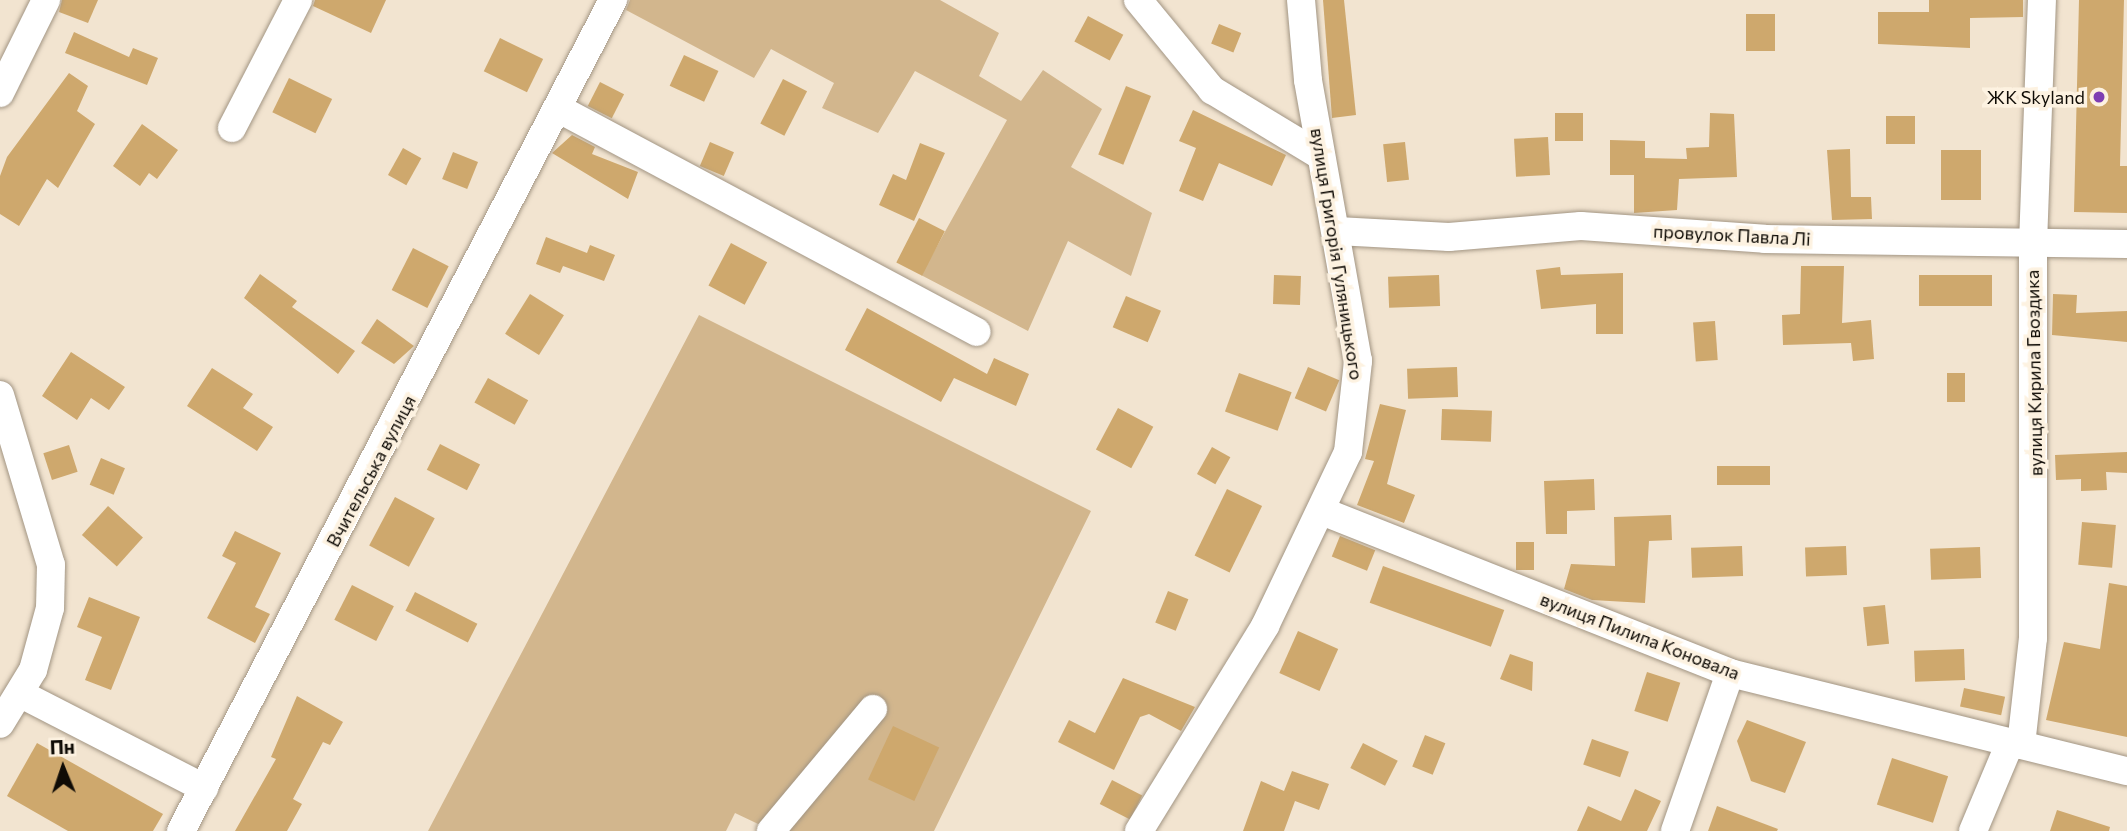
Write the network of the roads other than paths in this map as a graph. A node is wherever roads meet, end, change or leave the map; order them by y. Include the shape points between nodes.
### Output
1 (46, 0) edge
2 (298, 0) edge
3 (613, 0) edge
4 (1138, 0) edge
5 (1301, 0) edge
6 (2042, 0) edge
7 (0, 93) edge
8 (561, 110) junction
9 (232, 128) dead end
10 (1321, 156) junction
11 (1337, 231) junction
12 (2033, 244) junction
13 (2127, 244) edge
14 (976, 332) dead end
15 (0, 395) edge
16 (1324, 512) junction
17 (1730, 673) junction
18 (20, 694) junction
19 (873, 709) dead end
20 (0, 724) edge
21 (2015, 744) junction
22 (2127, 771) edge
23 (204, 788) junction
24 (181, 831) edge
25 (771, 831) edge
26 (1139, 831) edge
27 (1675, 831) edge
28 (1973, 831) edge

1 - 7 street
2 - 9 street
3 - 8 street, Вчительська вулиця
4 - 10 street via 1212,90
5 - 10 street, вулиця Григорія Гуляницького
6 - 12 street, вулиця Кирила Гвоздика
8 - 14 street
8 - 23 street, Вчительська вулиця
10 - 11 street, вулиця Григорія Гуляницького
11 - 12 street, провулок Павла Лі via 1450,237 1581,226 1765,239
11 - 16 street, вулиця Григорія Гуляницького via 1359,393 1348,452
12 - 13 street, провулок Павла Лі
12 - 21 street, вулиця Кирила Гвоздика via 2033,624
15 - 18 street via 51,565 48,617
16 - 17 street, вулиця Пилипа Коновала
16 - 26 street, вулиця Григорія Гуляницького via 1265,626
17 - 21 street, вулиця Пилипа Коновала
17 - 27 street
18 - 20 street
18 - 23 street
19 - 25 street
21 - 22 street, вулиця Пилипа Коновала
21 - 28 street, вулиця Кирила Гвоздика
23 - 24 street, Вчительська вулиця

